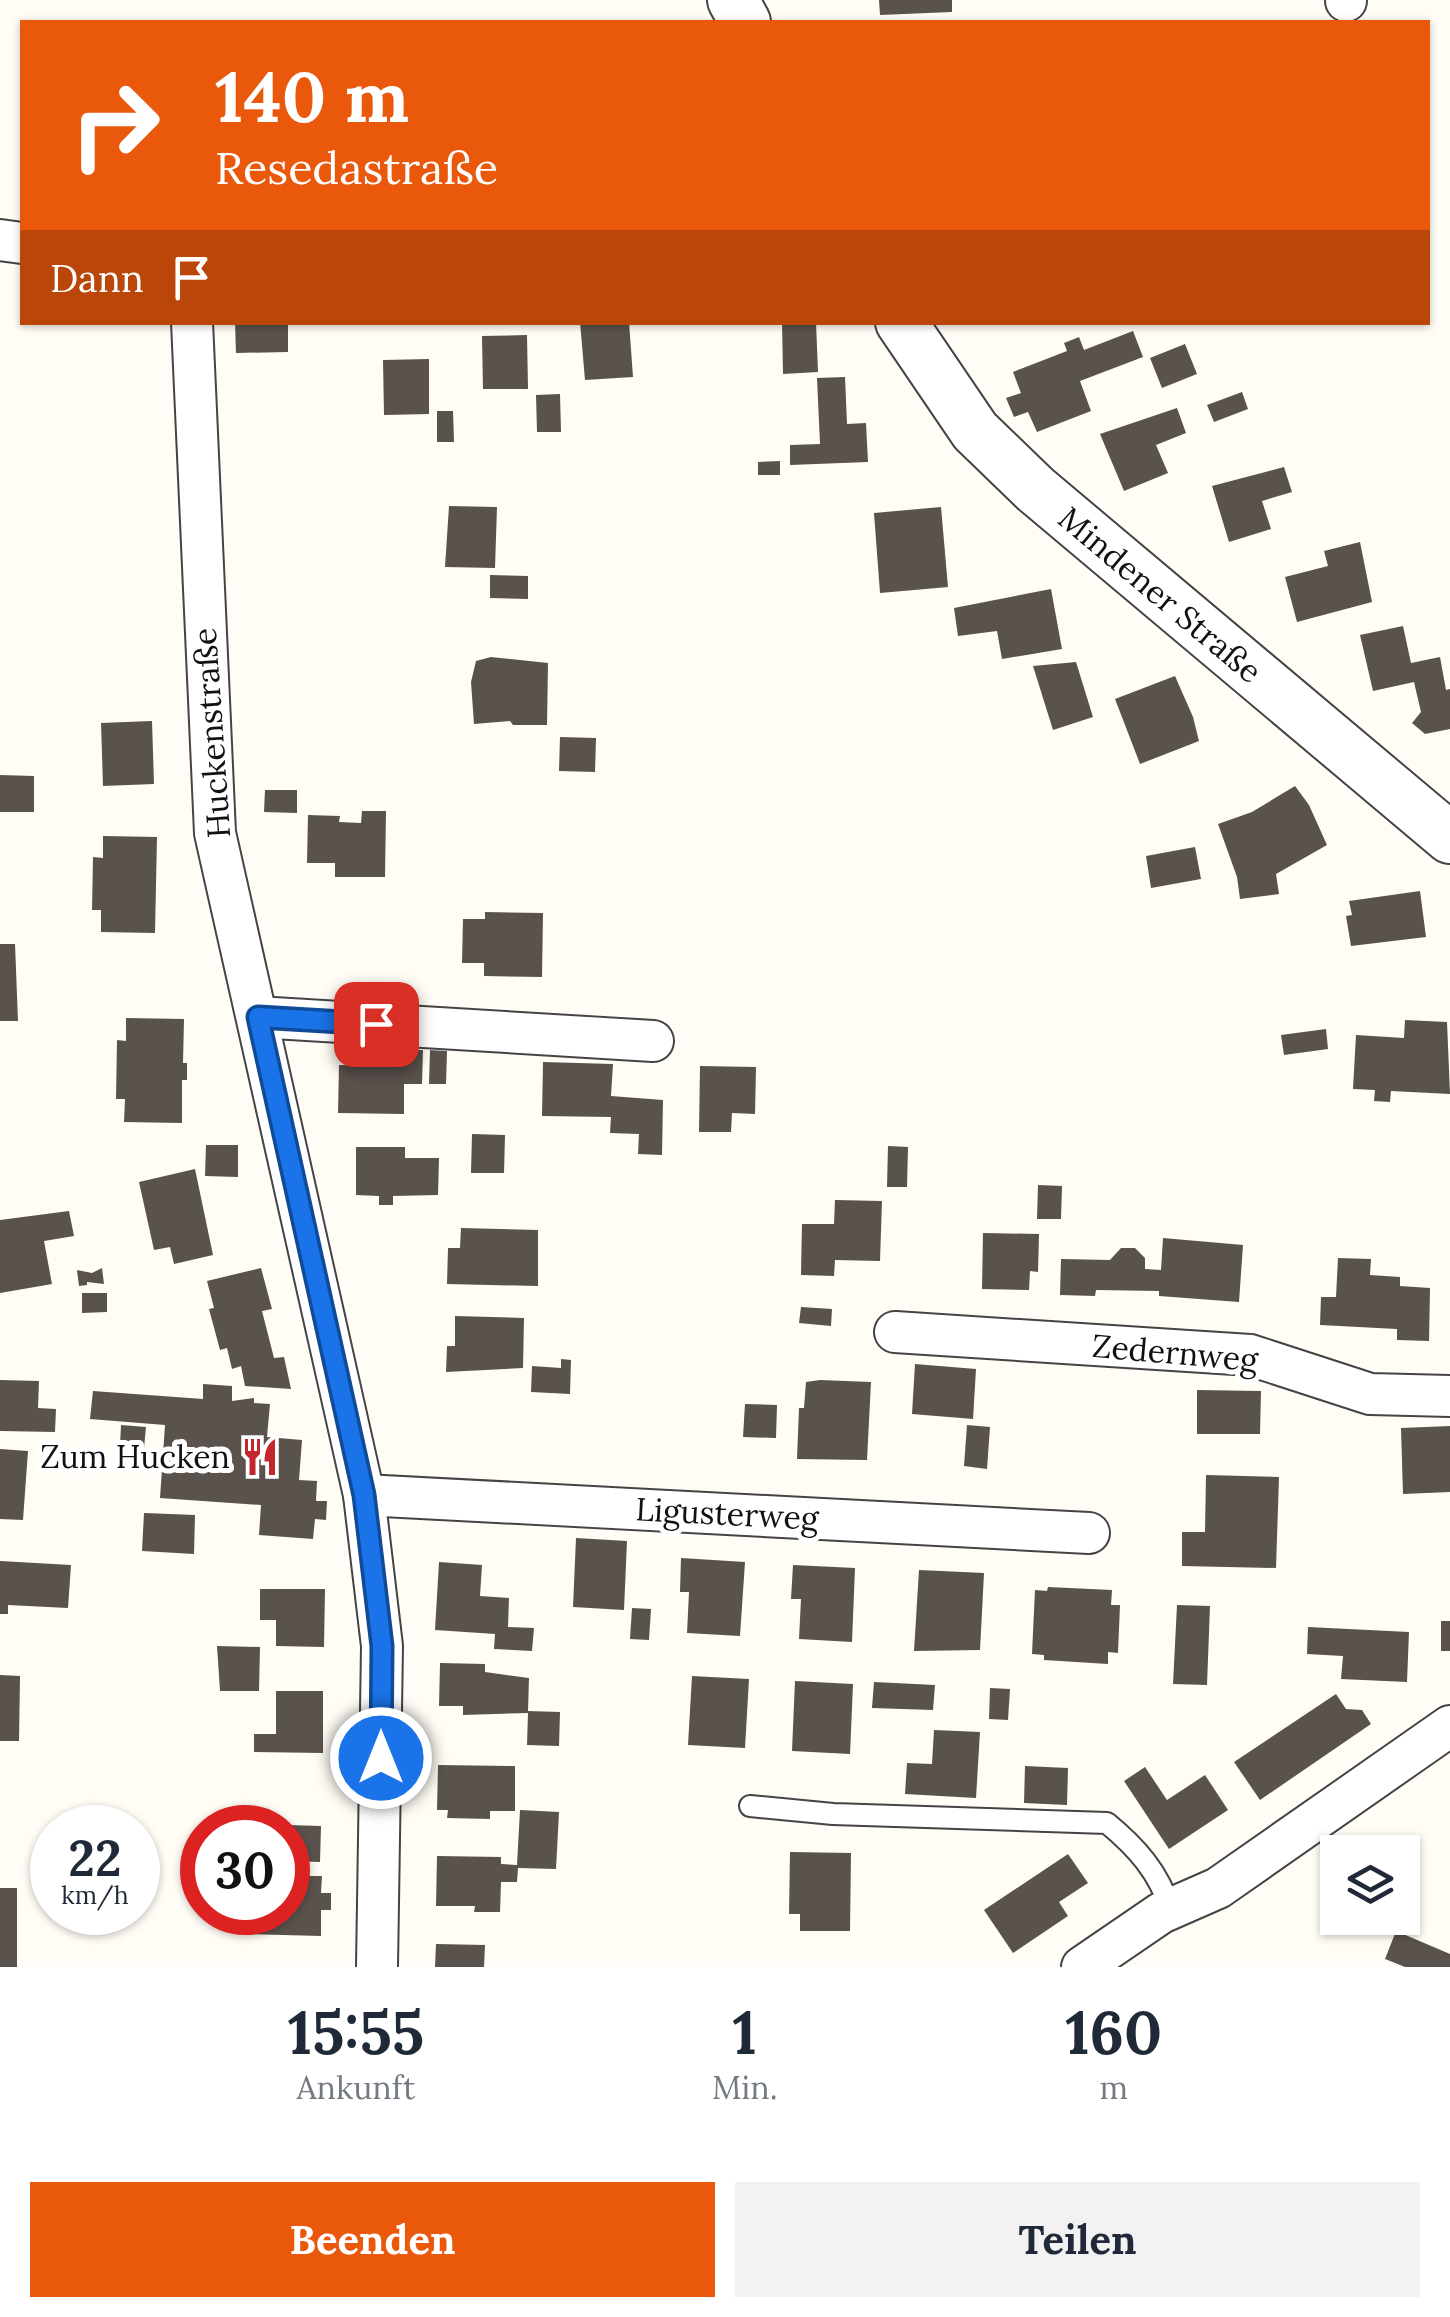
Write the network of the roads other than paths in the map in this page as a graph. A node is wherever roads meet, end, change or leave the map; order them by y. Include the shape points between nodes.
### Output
1 (192, 325) edge
2 (903, 325) edge
3 (1450, 838) edge
4 (258, 1017) junction
5 (652, 1041) dead end
6 (895, 1332) dead end
7 (1450, 1396) edge
8 (364, 1495) junction
9 (1089, 1534) dead end
10 (1450, 1726) edge
11 (750, 1806) dead end
12 (1170, 1909) junction
13 (377, 1967) edge
14 (1082, 1967) edge

1 - 4 street, Huckenstraße via 215,833
2 - 3 street, Mindener Straße via 975,431 1035,489
4 - 5 street
4 - 8 street, Huckenstraße
6 - 7 street, Zedernweg via 1250,1355 1370,1394
8 - 9 street, Ligusterweg
8 - 13 street, Huckenstraße via 382,1646
10 - 12 street via 1218,1888
11 - 12 lane via 1107,1822 1139,1850
12 - 14 street

